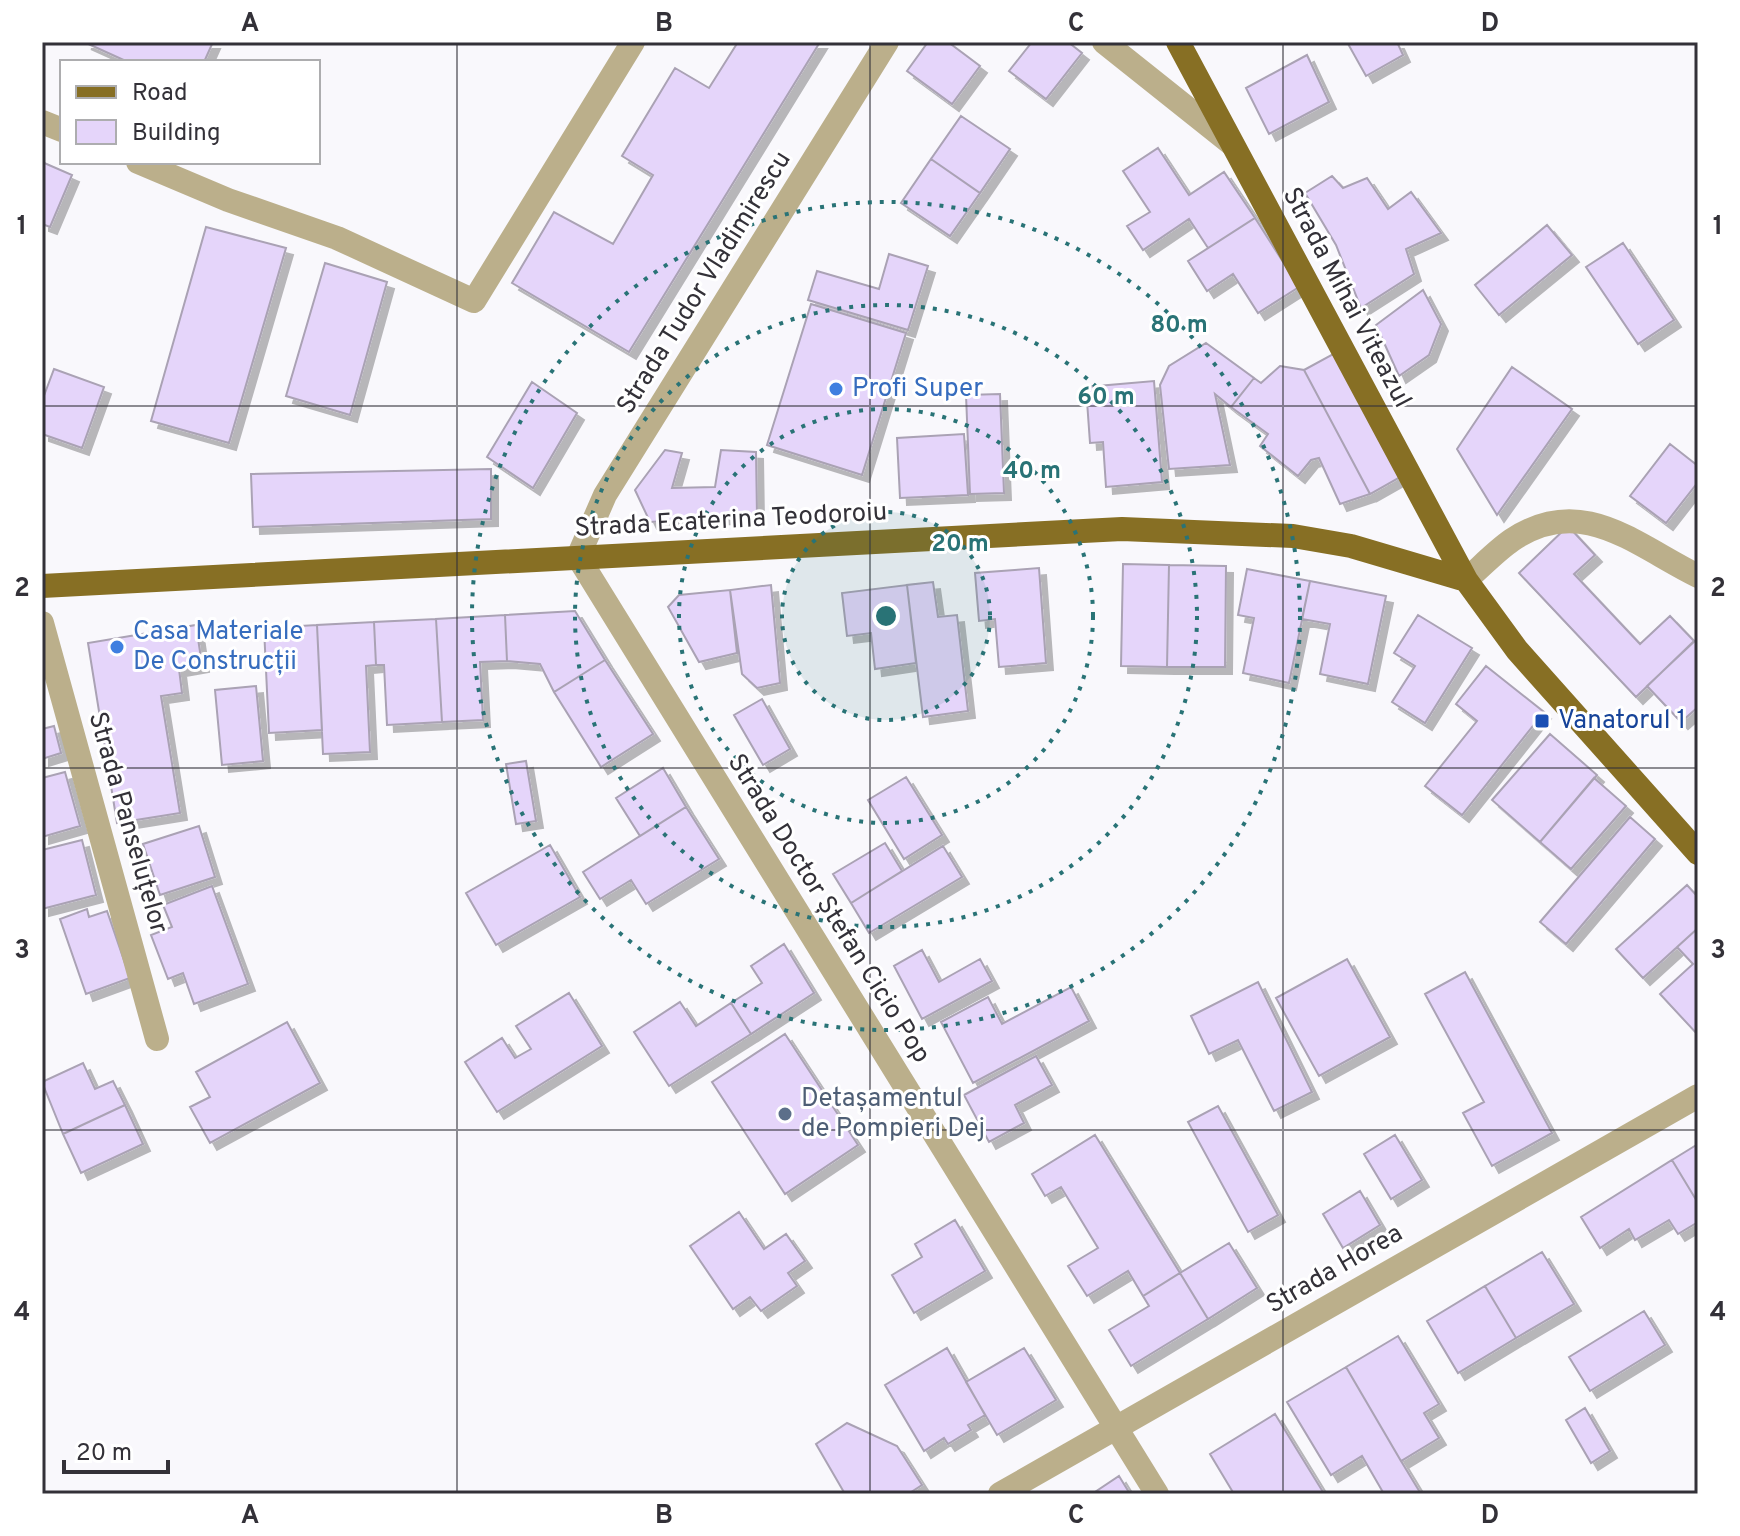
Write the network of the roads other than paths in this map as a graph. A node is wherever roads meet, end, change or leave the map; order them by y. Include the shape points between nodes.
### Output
1 (633, 42) edge
2 (887, 42) edge
3 (1104, 42) edge
4 (1178, 42) edge
5 (1232, 144) junction
6 (143, 164) edge
7 (578, 557) junction
8 (1698, 576) edge
9 (1466, 580) junction
10 (42, 586) edge
11 (42, 623) edge
12 (1698, 853) edge
13 (157, 1039) dead end
14 (1698, 1096) edge
15 (1115, 1428) junction
16 (1000, 1494) edge
17 (1157, 1494) edge

1 - 6 street via 474,301 337,238
2 - 7 street, Strada Tudor Vladimirescu via 605,495
3 - 5 street
4 - 5 main road, Strada Mihai Viteazul
5 - 9 main road, Strada Mihai Viteazul
7 - 9 main road, Strada Ecaterina Teodoroiu via 1122,529 1216,531 1351,546
7 - 10 main road, Strada Ecaterina Teodoroiu
7 - 15 street, Strada Doctor Ștefan Cicio Pop
8 - 9 street via 1616,531 1565,519 1512,540
9 - 12 main road, Strada Mihai Viteazul via 1517,650
11 - 13 street, Strada Panseluțelor
14 - 15 street, Strada Horea
15 - 16 street, Strada Horea
15 - 17 street, Strada Doctor Ștefan Cicio Pop

